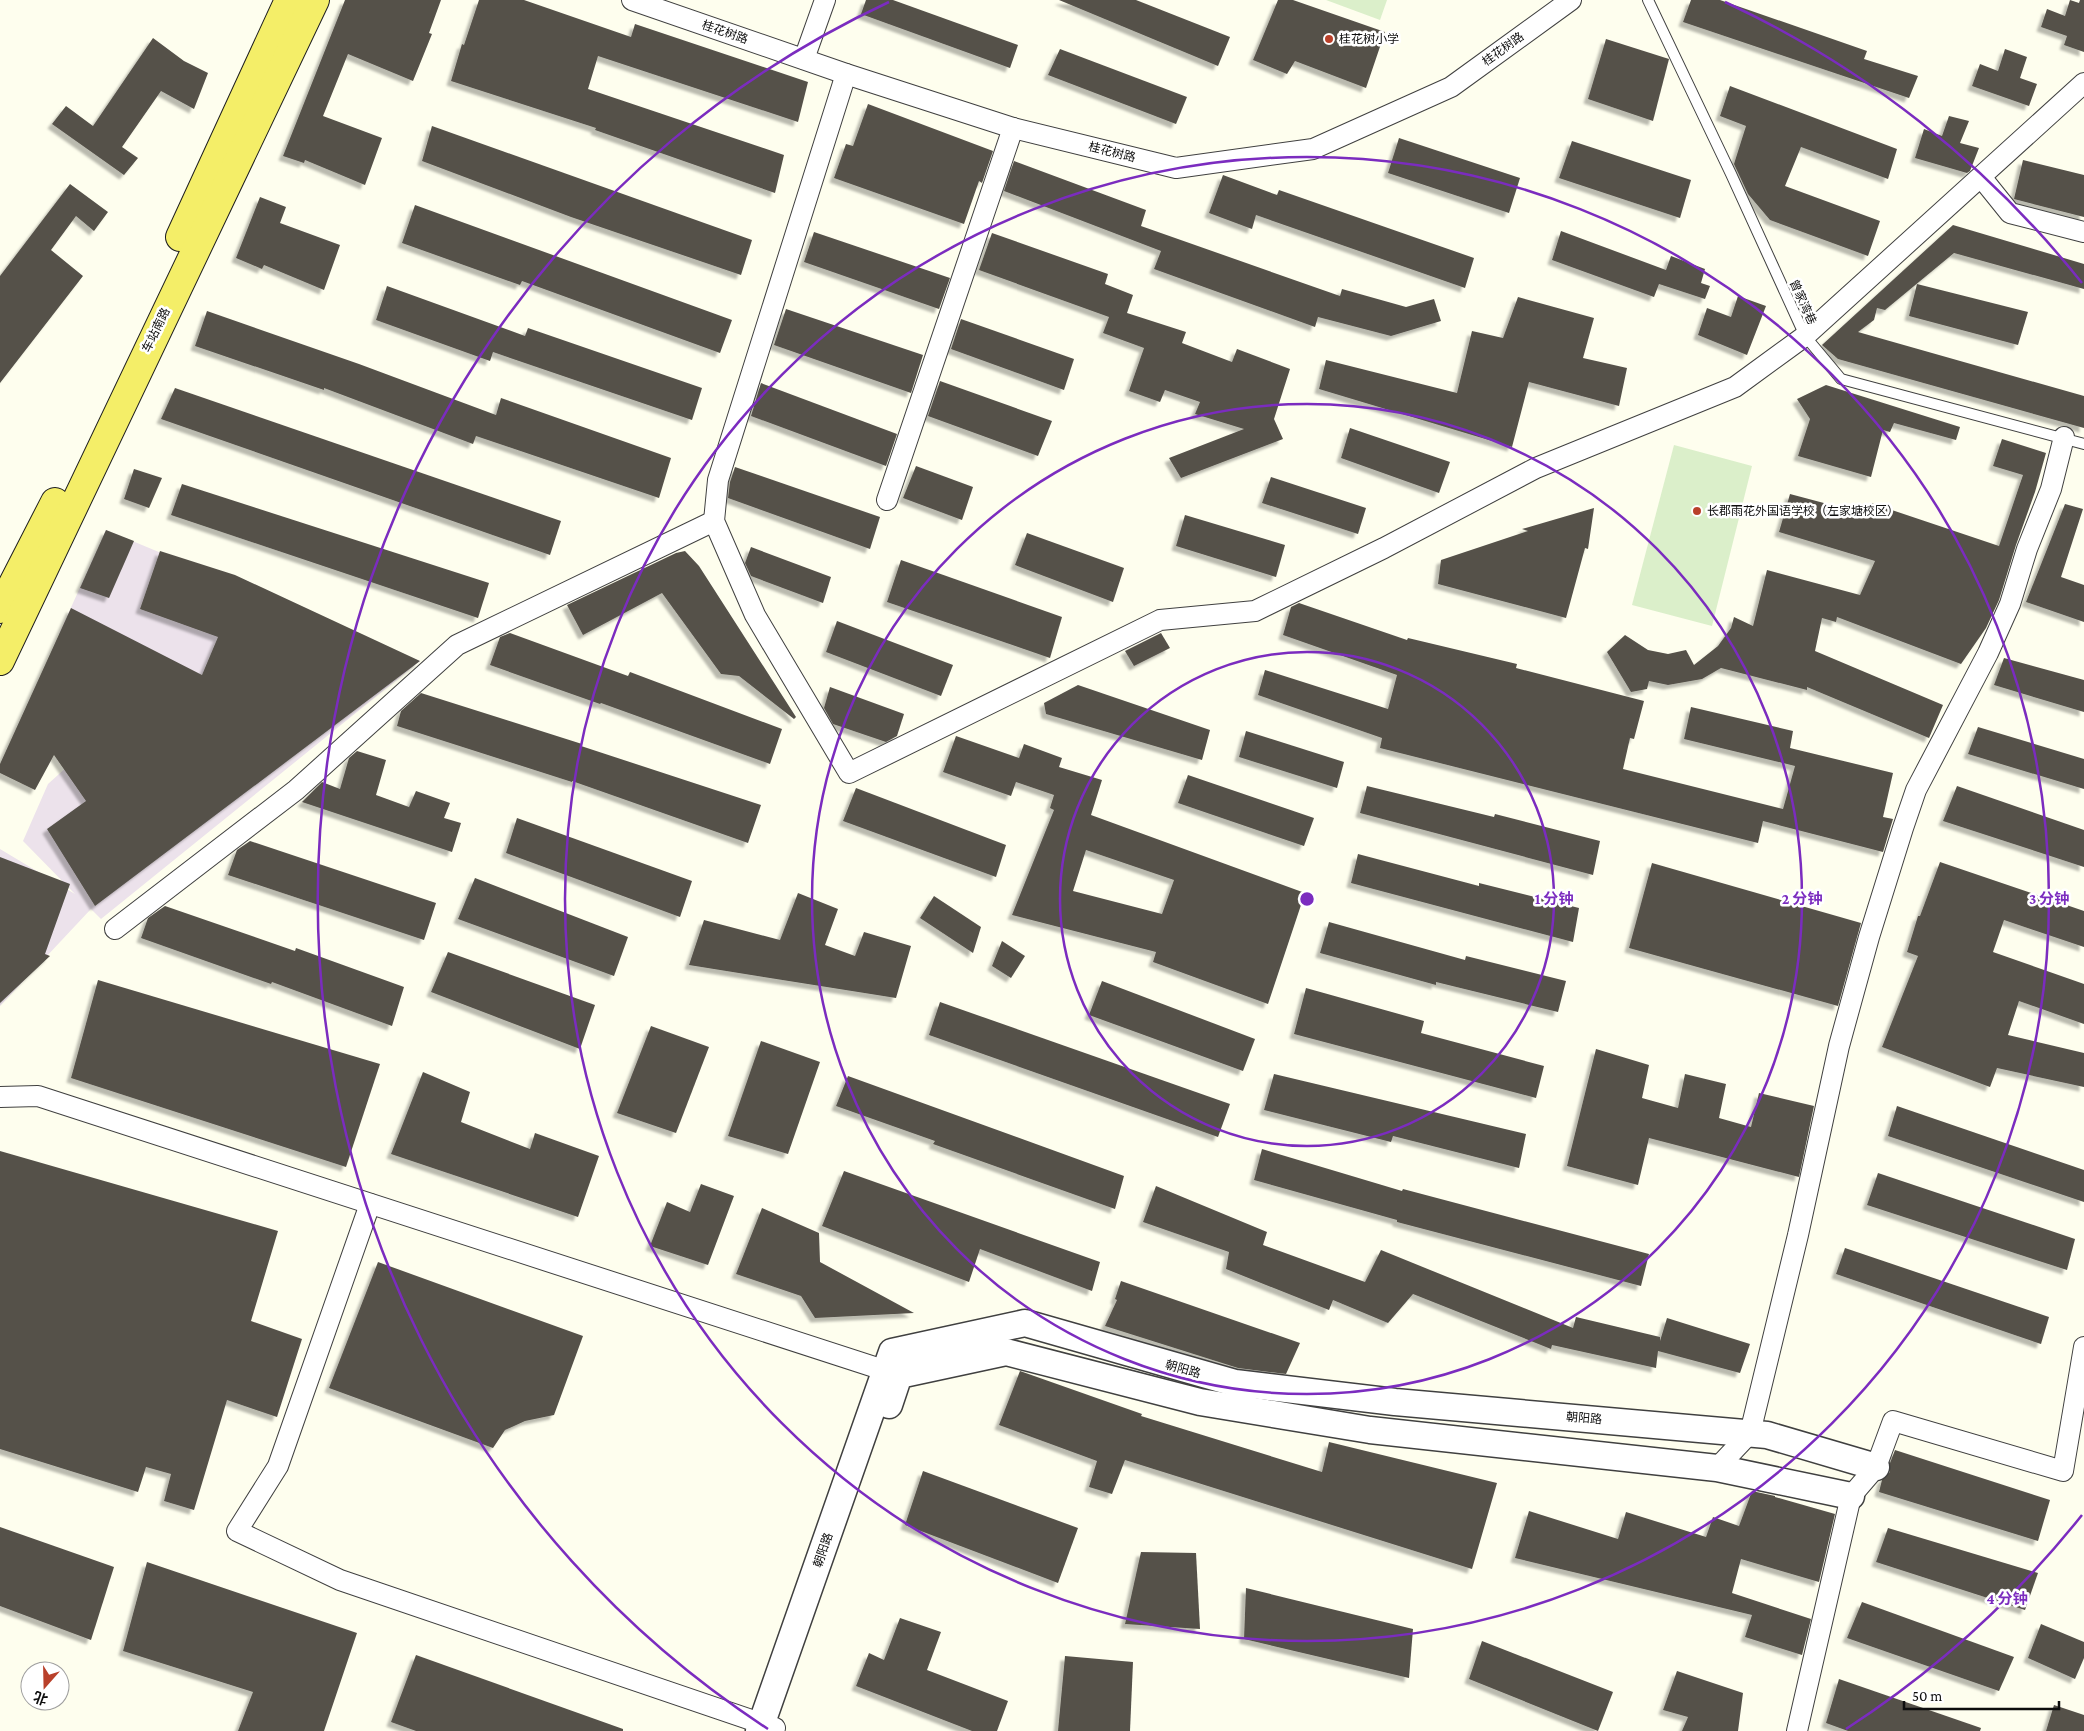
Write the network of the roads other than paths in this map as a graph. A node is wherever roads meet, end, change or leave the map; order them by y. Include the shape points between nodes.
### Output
1 (289, 0) edge
2 (314, 0) edge
3 (632, 0) edge
4 (825, 0) edge
5 (1571, 0) edge
6 (1648, 0) edge
7 (804, 59) junction
8 (846, 74) junction
9 (2084, 82) edge
10 (1014, 128) junction
11 (1982, 177) junction
12 (2084, 232) edge
13 (1805, 336) junction
14 (2064, 437) junction
15 (2084, 444) edge
16 (887, 500) dead end
17 (714, 521) junction
18 (0, 609) edge
19 (0, 661) edge
20 (115, 929) dead end
21 (0, 1097) edge
22 (370, 1204) junction
23 (2084, 1347) edge
24 (892, 1373) junction
25 (1750, 1433) junction
26 (1876, 1467) junction
27 (1717, 1468) junction
28 (1851, 1496) junction
29 (768, 1728) edge
30 (1797, 1731) edge

1 - 18 main road, 车站南路 via 94,426
2 - 19 main road, 车站南路
3 - 7 street, 桂花树路
4 - 7 street
5 - 10 street, 桂花树路 via 1451,87 1313,149 1176,168
6 - 13 lane, 曾家湾巷
7 - 8 street, 桂花树路
8 - 10 street, 桂花树路
8 - 17 street via 718,480
9 - 11 street
10 - 16 street
11 - 12 street via 2010,213
11 - 13 street
13 - 14 lane, 曾家湾巷 via 1841,379
13 - 17 street via 1735,387 1536,468 1255,611 1160,620 849,773 756,616
14 - 15 lane, 曾家湾巷
14 - 25 street via 2051,489 2010,604 1916,790 1903,828 1839,1046
17 - 20 street via 457,645 296,790
21 - 22 street via 38,1096
22 - 24 street
22 - 29 street via 278,1466 236,1531 340,1580
23 - 26 street via 2063,1471 1893,1421
24 - 25 street, 朝阳路 via 892,1352 1025,1323 1235,1384 1395,1402
24 - 27 street via 1006,1352 1200,1402 1370,1430
24 - 29 street, 朝阳路
25 - 26 street, 朝阳路
25 - 27 street
26 - 28 street
27 - 28 street
28 - 30 street

